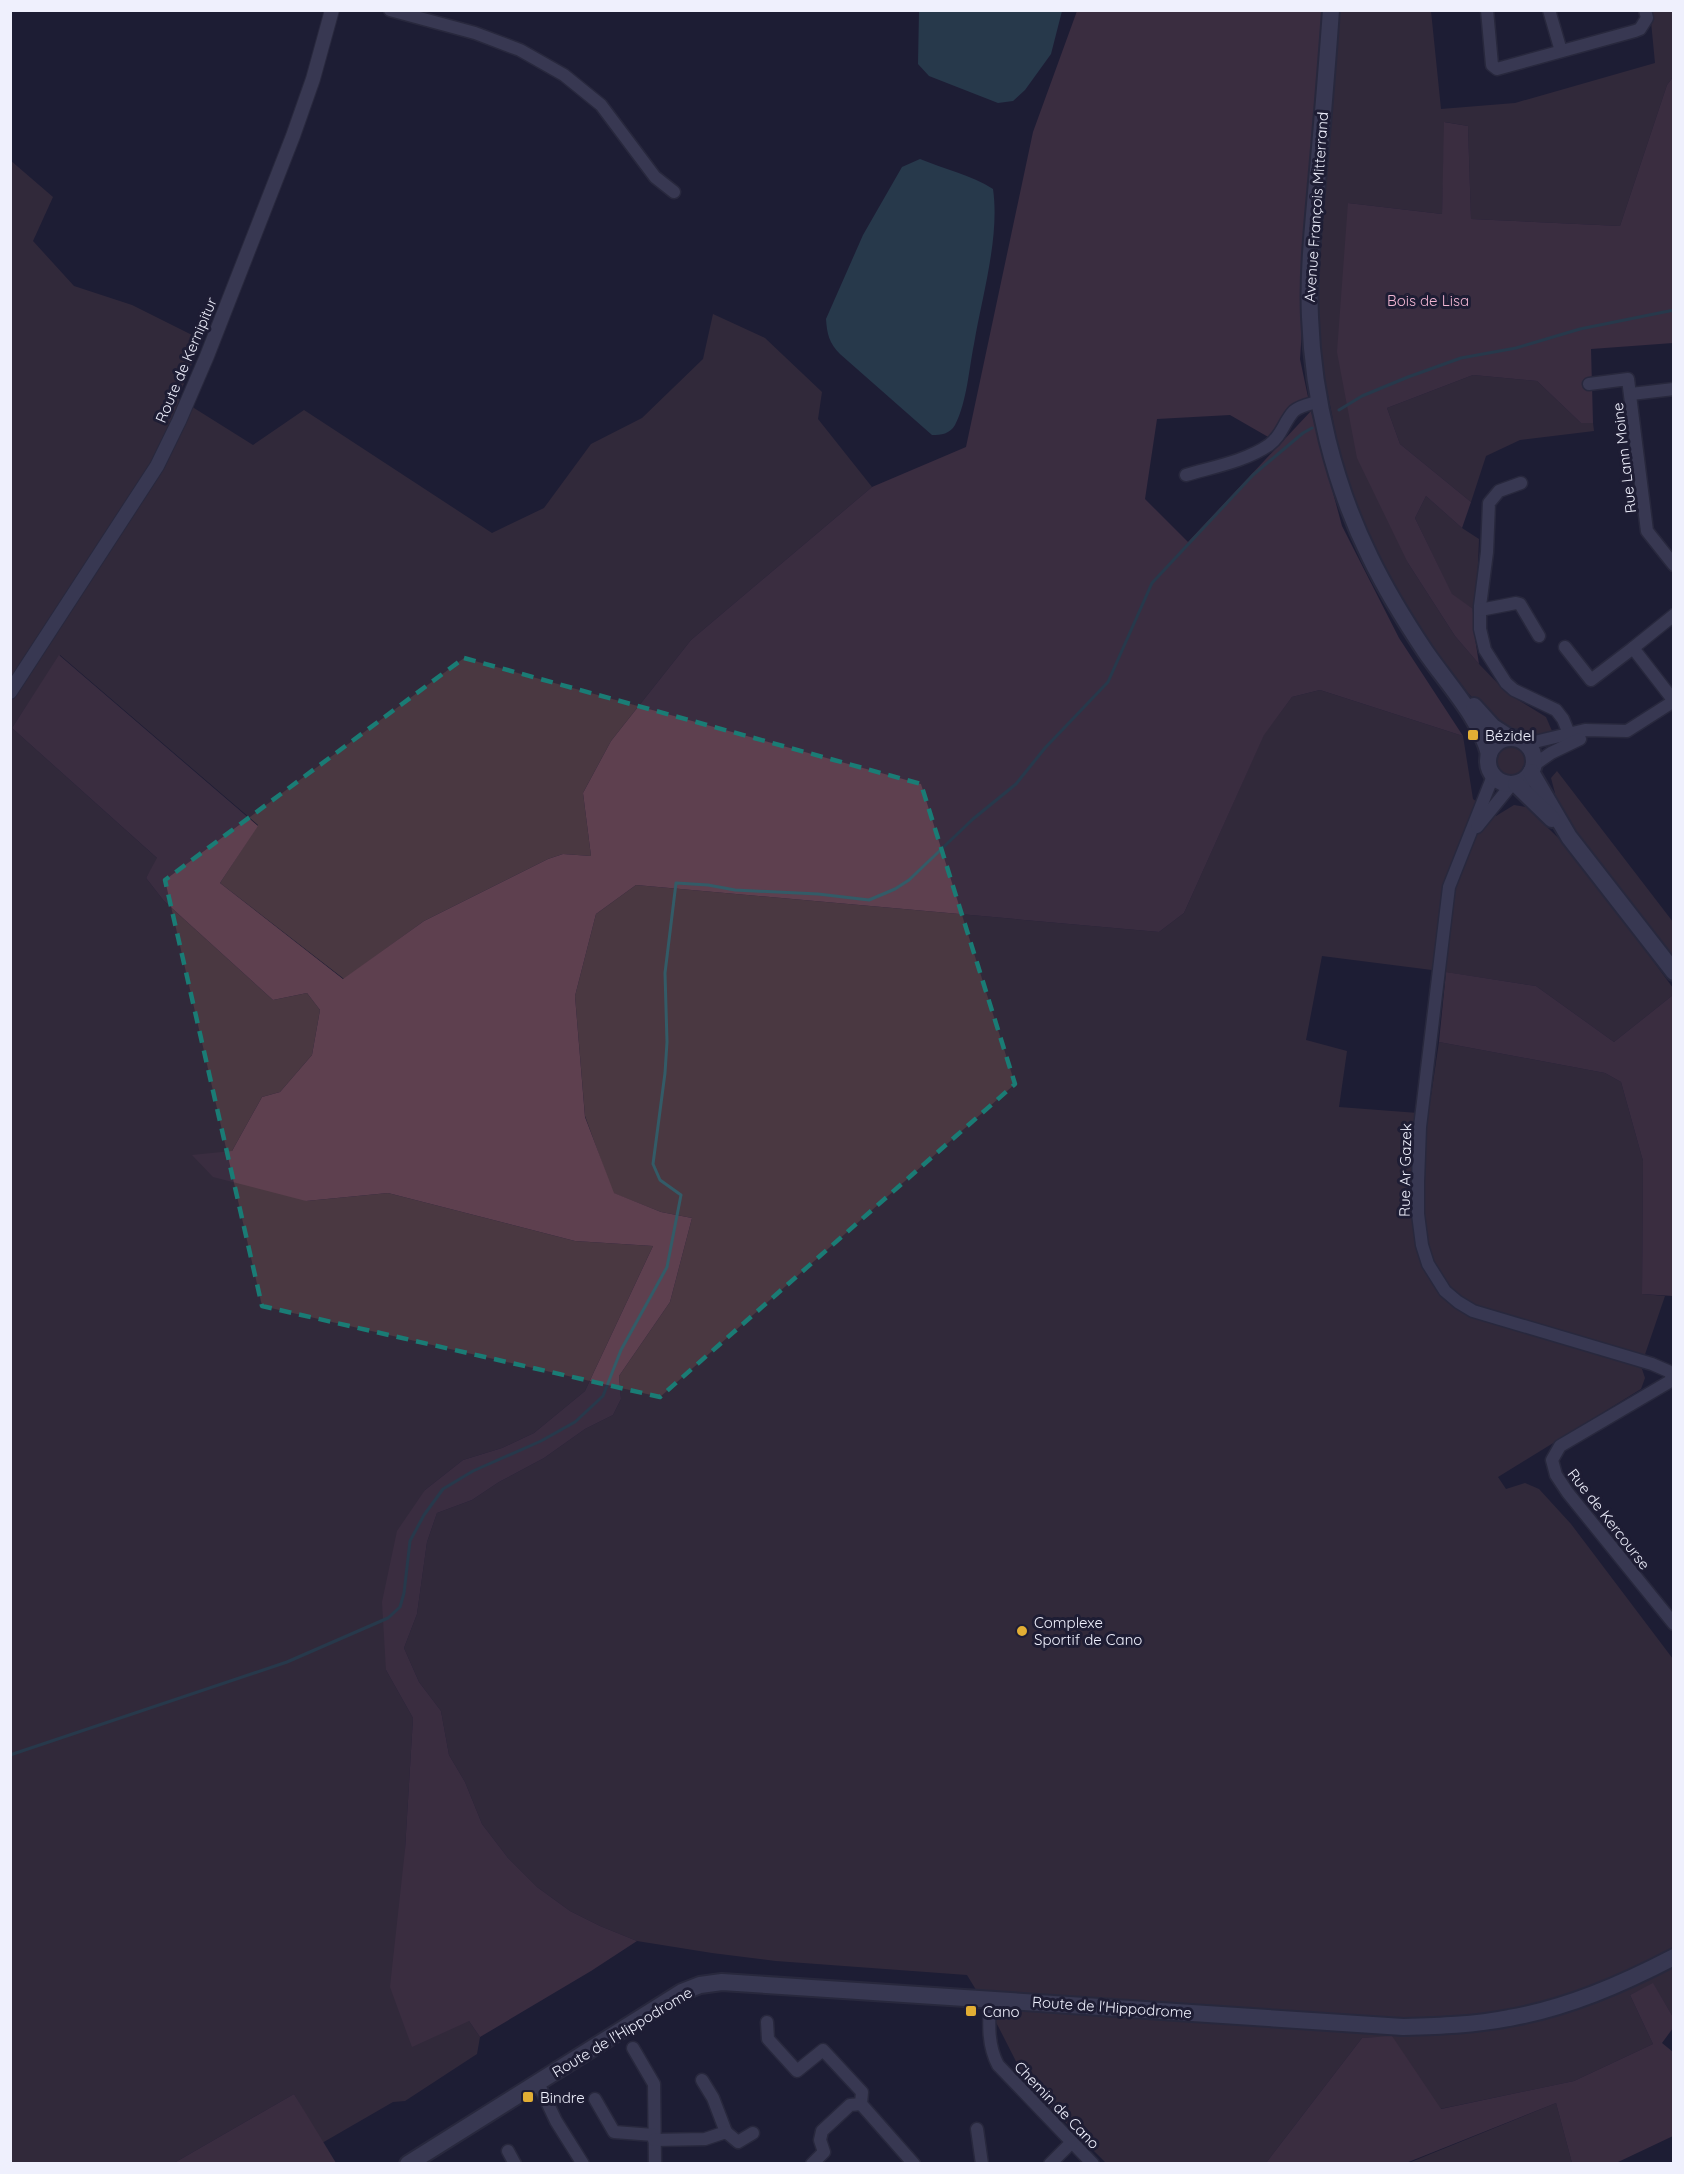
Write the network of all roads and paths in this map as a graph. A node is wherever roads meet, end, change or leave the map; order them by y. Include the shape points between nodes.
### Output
1 (332, 10) edge
2 (390, 10) edge
3 (1331, 10) edge
4 (1487, 10) edge
5 (1549, 10) edge
6 (1645, 10) edge
7 (1561, 51) junction
8 (674, 192) dead end
9 (1590, 384) dead end
10 (1674, 388) edge
11 (1631, 394) junction
12 (1320, 401) junction
13 (1186, 475) dead end
14 (1521, 483) dead end
15 (1674, 565) edge
16 (1480, 610) junction
17 (1674, 615) edge
18 (1539, 636) dead end
19 (1565, 647) dead end
20 (1633, 648) junction
21 (10, 692) edge
22 (1457, 693) junction
23 (1673, 701) edge
24 (1570, 738) junction
25 (1518, 741) junction
26 (1489, 754) junction
27 (1532, 768) junction
28 (1493, 776) junction
29 (1514, 784) junction
30 (1469, 837) junction
31 (1569, 837) junction
32 (1674, 972) edge
33 (1674, 1378) edge
34 (1674, 1624) edge
35 (1674, 1957) edge
36 (990, 1999) junction
37 (767, 2022) dead end
38 (633, 2048) dead end
39 (702, 2080) dead end
40 (538, 2083) junction
41 (595, 2099) dead end
42 (861, 2104) junction
43 (977, 2129) dead end
44 (726, 2132) junction
45 (753, 2133) dead end
46 (654, 2137) junction
47 (1072, 2142) junction
48 (508, 2151) dead end
49 (408, 2163) edge
50 (515, 2163) edge
51 (583, 2163) edge
52 (655, 2163) edge
53 (812, 2163) edge
54 (914, 2163) edge
55 (982, 2163) edge
56 (1050, 2163) edge
57 (1093, 2163) edge

1 - 21 street, Route de Kernipitur via 293,136 179,421 157,466
2 - 8 street via 475,33 520,50 564,75 601,105 655,177
3 - 12 main road, Avenue François Mitterrand via 1309,284
4 - 7 street via 1492,65 1497,69
5 - 7 street
6 - 7 street via 1647,18 1640,29
9 - 11 street, Rue Lann Moine via 1628,379
10 - 11 street
11 - 15 street, Rue Lann Moine via 1647,531
12 - 13 street via 1293,412 1271,444
12 - 22 main road, Avenue François Mitterrand via 1336,470 1369,556 1426,653
14 - 16 street via 1499,490 1489,503
16 - 18 street via 1520,604
16 - 24 street via 1485,650 1500,675 1514,690 1556,710
17 - 20 street
19 - 20 street via 1591,680
20 - 23 street
22 - 25 main road, Avenue François Mitterrand via 1493,726
22 - 26 main road, Avenue François Mitterrand
23 - 24 street via 1631,730 1585,730
24 - 25 street
24 - 27 street
25 - 26 main road via 1495,745
25 - 27 main road via 1531,750
26 - 28 main road
27 - 29 main road via 1522,782
27 - 31 main road
28 - 29 main road
28 - 30 street, Rue Ar Gazek
29 - 30 street, Rue Ar Gazek
29 - 31 main road
30 - 33 street, Rue Ar Gazek via 1449,887 1420,1127 1418,1214 1428,1264 1445,1291 1473,1311 1653,1364
31 - 32 main road
33 - 34 street, Rue de Kercourse via 1560,1446 1552,1460 1568,1493
35 - 36 main road, Route de l'Hippodrome via 1577,2001 1510,2018 1450,2026 1403,2027
36 - 40 main road, Route de l'Hippodrome via 723,1982 700,1985 682,1992
36 - 47 street, Chemin de Cano via 993,2056
37 - 42 street via 768,2039 797,2071 823,2050 862,2092
38 - 46 street via 654,2085
39 - 44 street
40 - 49 main road, Route de l'Hippodrome
40 - 51 street
41 - 46 street via 614,2132
42 - 53 street via 850,2105 822,2131 824,2152
42 - 54 street
43 - 55 street
44 - 45 street via 738,2142
44 - 46 street via 705,2139
46 - 52 street
47 - 56 street
47 - 57 street, Chemin de Cano
48 - 50 street

